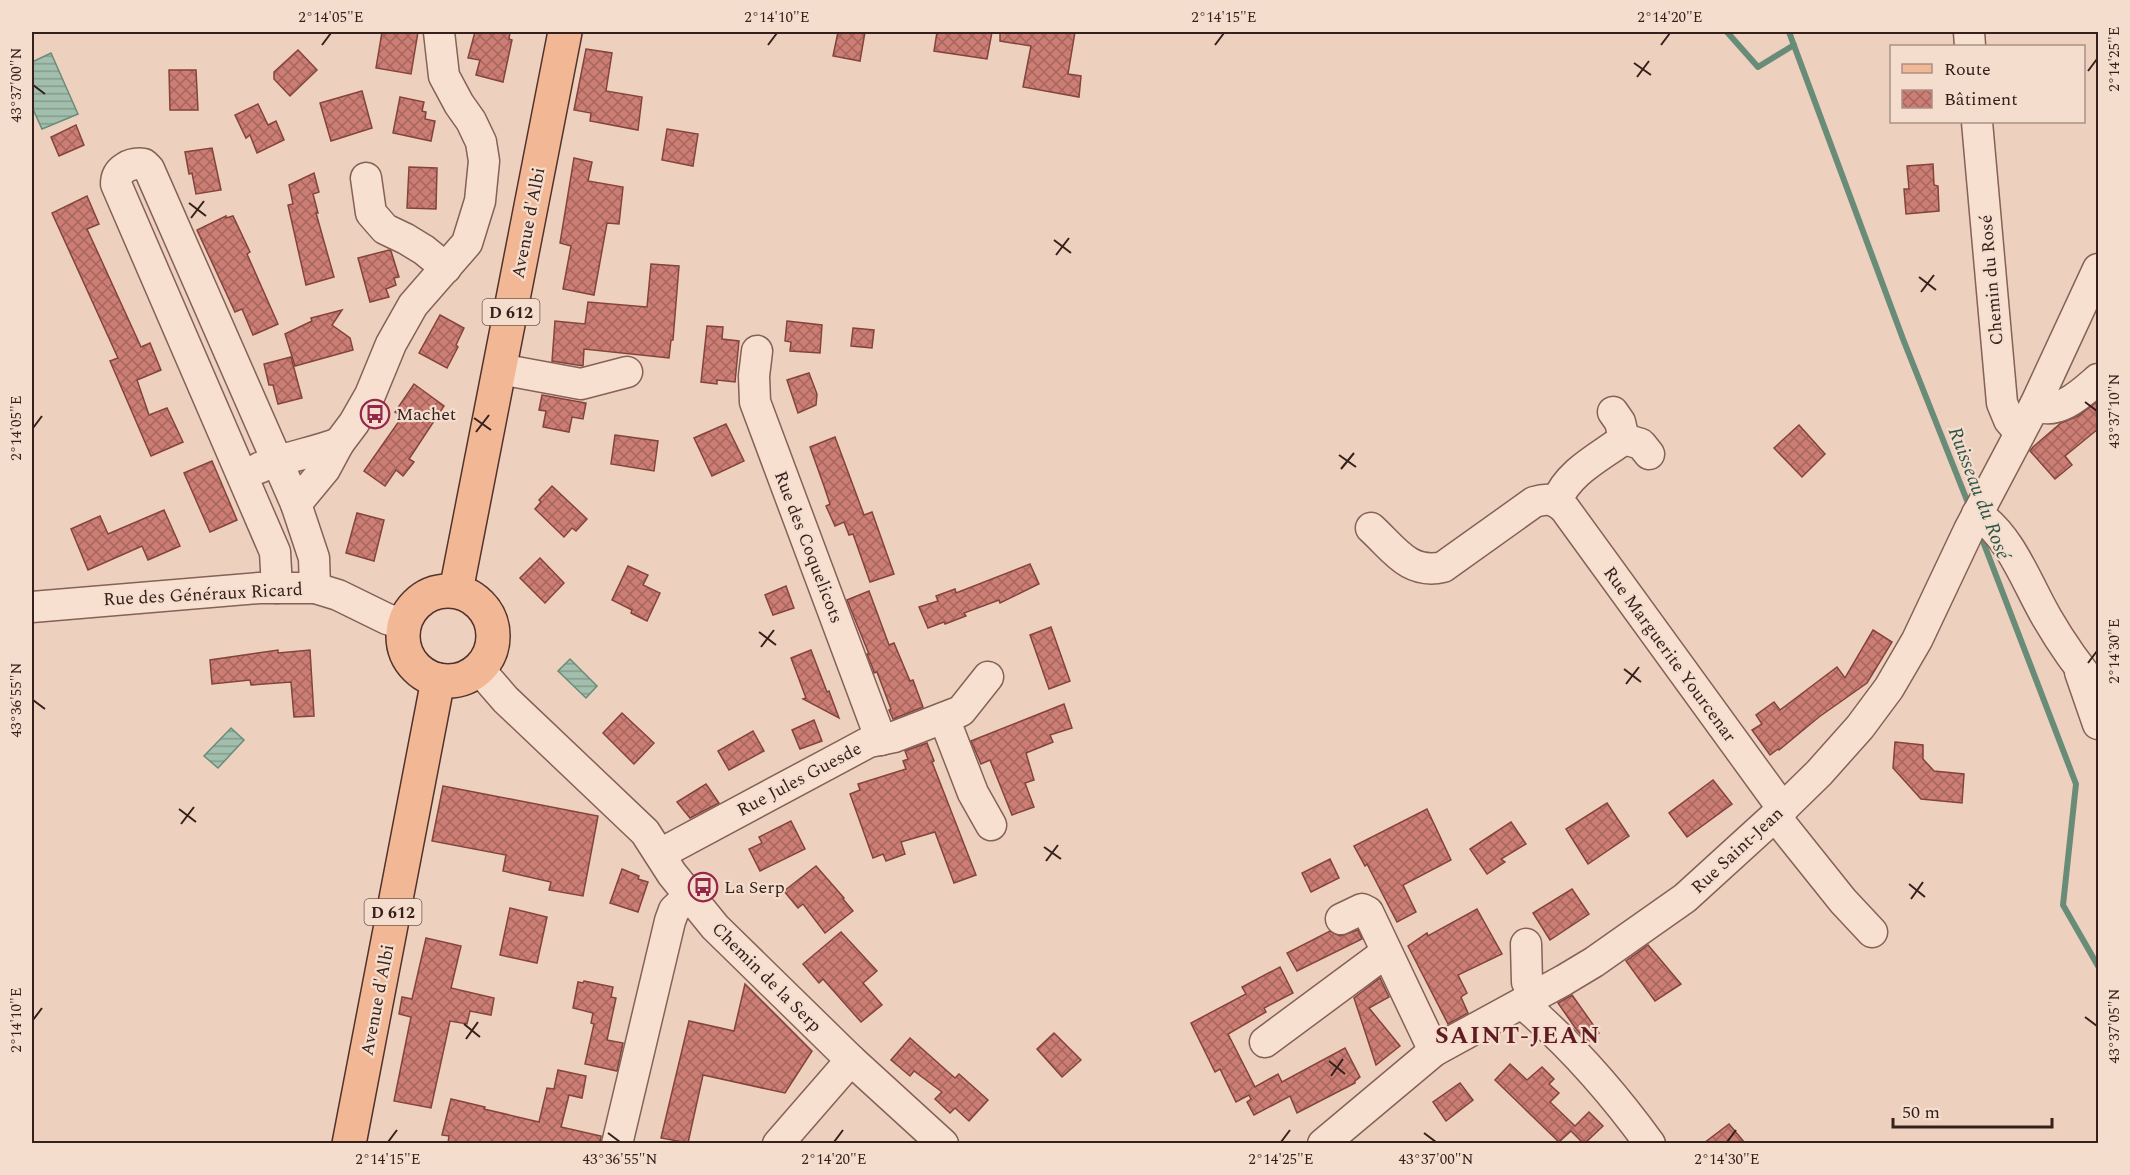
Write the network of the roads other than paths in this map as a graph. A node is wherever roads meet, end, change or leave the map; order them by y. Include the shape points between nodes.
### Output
1 (439, 32) edge
2 (565, 32) edge
3 (1977, 123) edge
4 (366, 178) dead end
5 (187, 255) junction
6 (446, 268) junction
7 (2098, 269) edge
8 (154, 271) junction
9 (757, 351) dead end
10 (500, 369) junction
11 (627, 372) dead end
12 (2098, 379) edge
13 (2035, 405) junction
14 (1612, 412) dead end
15 (2020, 433) junction
16 (339, 443) junction
17 (276, 461) junction
18 (243, 475) junction
19 (1557, 501) junction
20 (296, 504) junction
21 (1979, 511) junction
22 (1371, 528) dead end
23 (277, 588) junction
24 (315, 588) junction
25 (456, 591) junction
26 (32, 606) edge
27 (404, 624) junction
28 (2078, 666) junction
29 (479, 669) junction
30 (988, 676) dead end
31 (438, 680) junction
32 (2098, 690) edge
33 (945, 718) junction
34 (2098, 724) edge
35 (881, 740) junction
36 (1779, 813) junction
37 (991, 825) dead end
38 (660, 854) junction
39 (689, 896) junction
40 (1341, 919) dead end
41 (1872, 933) dead end
42 (1526, 944) dead end
43 (1387, 954) junction
44 (1529, 1001) junction
45 (1265, 1042) dead end
46 (1434, 1051) junction
47 (851, 1060) junction
48 (349, 1143) edge
49 (617, 1143) edge
50 (778, 1143) edge
51 (944, 1143) edge
52 (1323, 1143) edge
53 (1650, 1143) edge

1 - 6 street via 444,76 471,120 484,161 480,201 467,243
2 - 10 main road, Avenue d'Albi / D 612
3 - 15 street, Chemin du Rosé via 2002,403
4 - 6 street via 371,213 385,229 415,244
5 - 8 street
5 - 8 street via 149,169 137,162 119,171 116,184
5 - 17 street
6 - 16 street via 401,325 370,395
7 - 13 street, Rue Saint-Jean
8 - 18 street
9 - 35 street, Rue des Coquelicots via 755,402
10 - 11 street via 581,384
10 - 25 main road, Avenue d'Albi / D 612
12 - 13 street via 2064,404 2042,409
13 - 15 street, Rue Saint-Jean
14 - 19 street via 1636,447 1572,477
15 - 21 street, Rue Saint-Jean
16 - 17 street
16 - 20 street
17 - 18 street
17 - 20 street
18 - 23 street via 275,552
19 - 22 street via 1546,498 1534,502 1443,567 1431,570 1407,562
19 - 36 street, Rue Marguerite Yourcenar
20 - 24 street via 314,558
21 - 28 street via 2011,553
21 - 36 street, Rue Saint-Jean via 1917,640 1889,688 1860,727
23 - 24 street, Rue des Généraux Ricard
23 - 26 street, Rue des Généraux Ricard
24 - 27 street, Rue des Généraux Ricard
25 - 27 main road via 429,595 417,603
25 - 29 main road via 469,596 489,616 492,644
27 - 31 main road via 403,640 413,665
28 - 32 street
28 - 34 street
29 - 31 main road via 459,680
29 - 38 street, Chemin de la Serp via 645,832
30 - 33 street, Rue Jules Guesde via 961,711
31 - 48 main road, Avenue d'Albi / D 612
33 - 35 street, Rue Jules Guesde
33 - 37 street via 973,793
35 - 38 street, Rue Jules Guesde via 869,742
36 - 41 street, Rue Marguerite Yourcenar via 1843,901
36 - 44 street, Rue Saint-Jean via 1685,898 1594,962
38 - 39 street, Chemin de la Serp
39 - 47 street, Chemin de la Serp
39 - 49 street via 674,910 670,921
40 - 43 street via 1362,909 1368,912
42 - 44 street
43 - 45 street
43 - 46 street
44 - 46 street, Rue Saint-Jean
44 - 53 street via 1598,1077
46 - 52 street, Rue Saint-Jean
47 - 50 street
47 - 51 street, Chemin de la Serp

